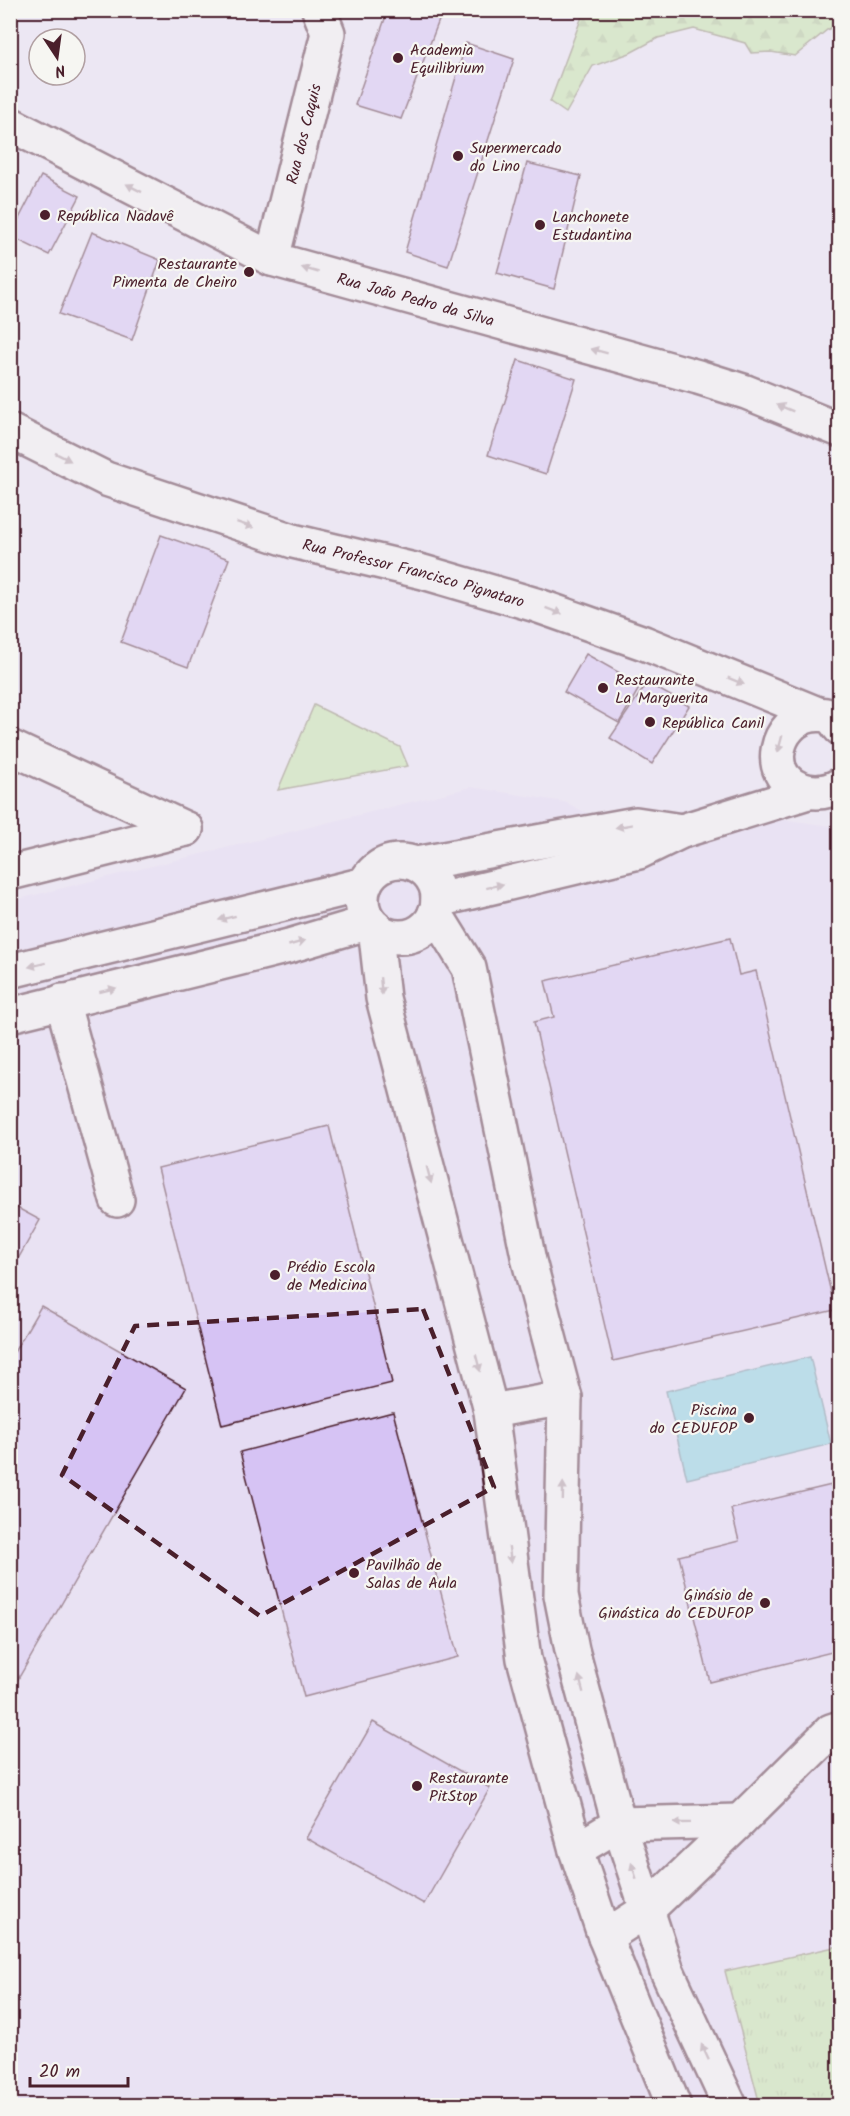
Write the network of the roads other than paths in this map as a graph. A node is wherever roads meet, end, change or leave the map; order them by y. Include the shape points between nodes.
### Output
1 (318, 10) edge
2 (15, 136) edge
3 (272, 259) junction
4 (840, 430) edge
5 (10, 431) edge
6 (829, 721) edge
7 (10, 747) edge
8 (840, 785) edge
9 (808, 792) junction
10 (682, 831) junction
11 (416, 864) junction
12 (10, 873) edge
13 (365, 884) junction
14 (437, 907) junction
15 (373, 925) junction
16 (10, 971) edge
17 (62, 1001) junction
18 (10, 1015) edge
19 (117, 1200) dead end
20 (565, 1398) junction
21 (491, 1412) junction
22 (840, 1728) edge
23 (740, 1821) junction
24 (619, 1824) junction
25 (576, 1850) junction
26 (646, 1910) junction
27 (605, 1936) junction
28 (674, 2106) edge
29 (730, 2106) edge

1 - 3 street, Rua dos Caquis via 328,33
3 -> 2 street, Rua João Pedro da Silva
4 -> 3 street, Rua João Pedro da Silva via 698,377
5 -> 6 street, Rua Professor Francisco Pignataro via 105,479 293,541 536,604 644,643
6 -> 9 street via 805,716 792,723 778,744 777,757 783,774 796,788
7 - 12 street via 186,829
8 - 9 street via 820,793
9 - 10 street
10 -> 11 street via 636,824
14 -> 10 street via 639,852
11 - 13 street via 392,862 380,867
11 - 14 street via 425,870 437,889
13 - 15 street via 362,904
13 -> 16 street
14 - 15 street via 430,922 414,934 393,936
14 - 20 street via 469,968 529,1261
17 -> 15 street
15 -> 21 street via 383,998
17 - 18 street
17 - 19 street
20 - 21 street
24 -> 20 street via 561,1595
21 -> 25 street via 524,1659
22 - 23 street via 831,1731
23 -> 24 street
23 - 26 street
24 - 25 street
26 -> 24 street
25 - 27 street
26 - 27 street
29 -> 26 street via 667,1971
27 - 28 street

